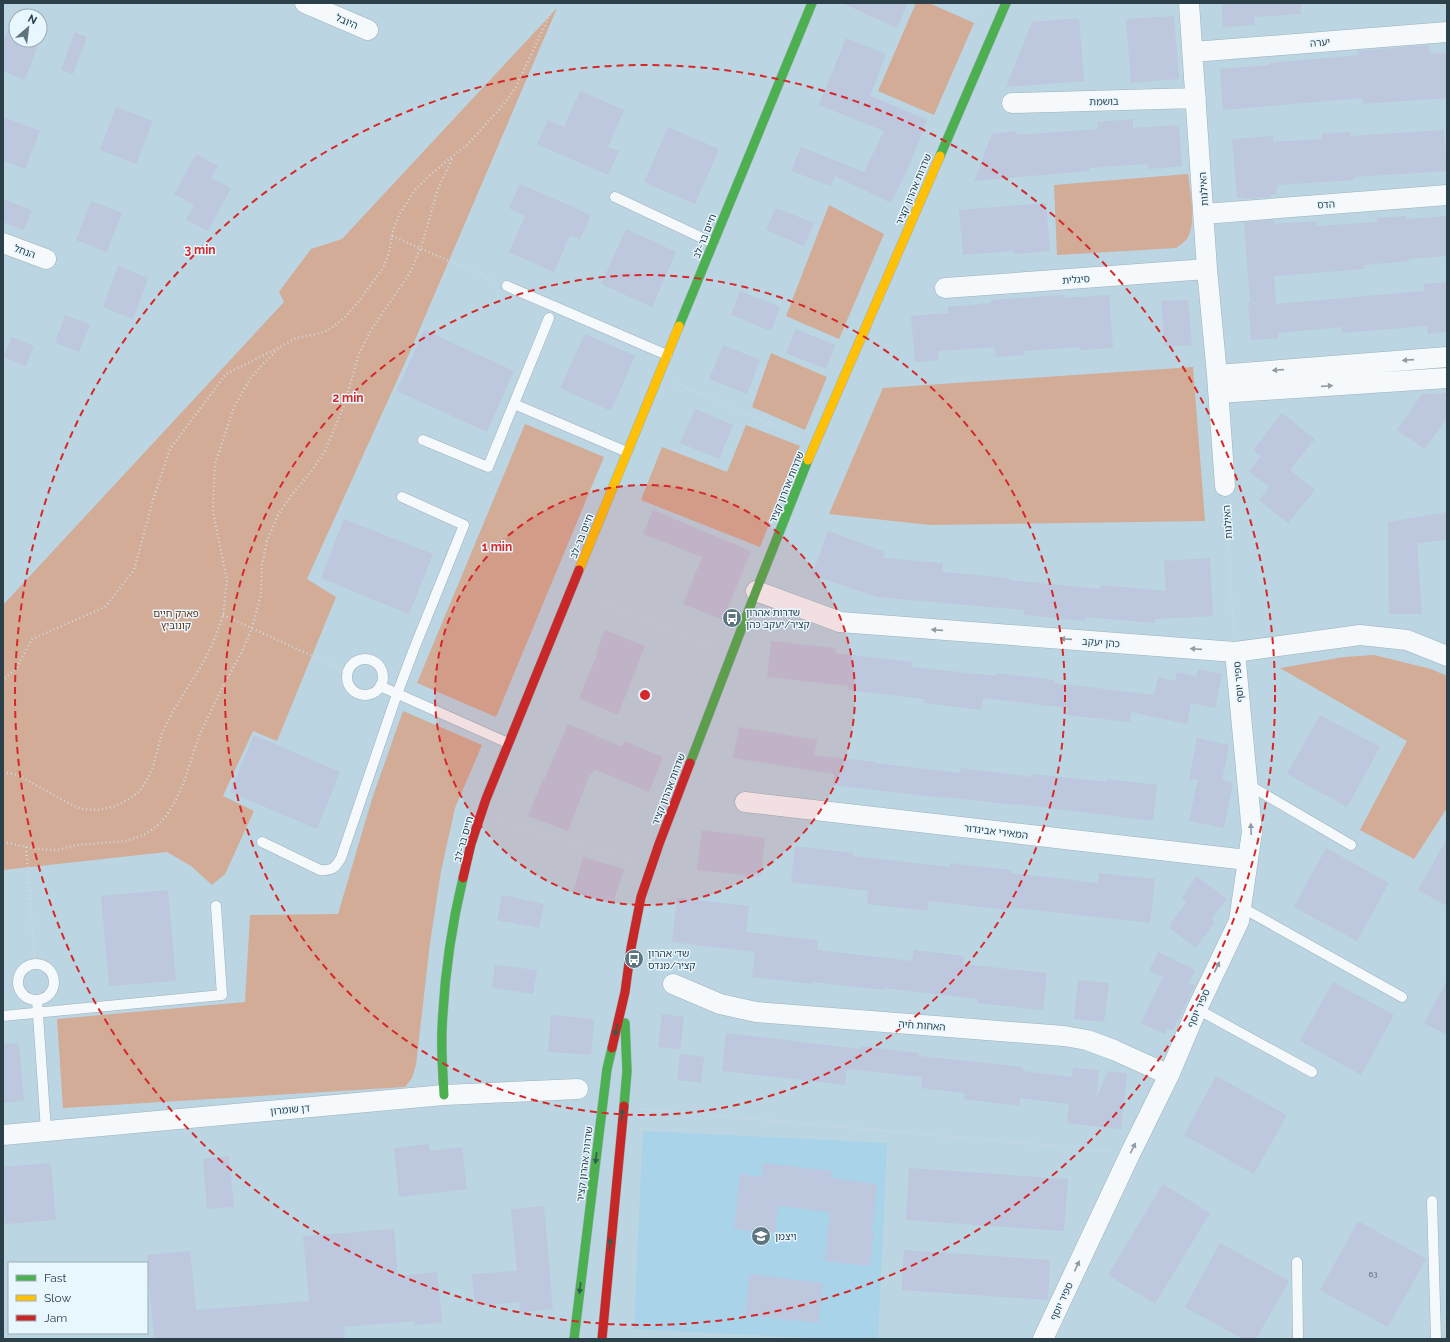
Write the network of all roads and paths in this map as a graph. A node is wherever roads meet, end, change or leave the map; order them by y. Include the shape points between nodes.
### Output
1 (306, 3) edge
2 (556, 3) edge
3 (812, 3) edge
4 (953, 3) edge
5 (1006, 3) edge
6 (1189, 3) edge
7 (996, 23) junction
8 (368, 30) dead end
9 (1447, 32) edge
10 (1193, 52) junction
11 (1196, 98) junction
12 (1012, 103) dead end
13 (454, 155) junction
14 (1447, 195) edge
15 (615, 197) dead end
16 (1204, 214) junction
17 (392, 236) junction
18 (3, 243) edge
19 (713, 243) junction
20 (420, 248) junction
21 (46, 259) dead end
22 (1207, 269) junction
23 (488, 278) dead end
24 (507, 286) dead end
25 (945, 288) dead end
26 (549, 318) dead end
27 (280, 347) junction
28 (667, 355) junction
29 (1447, 357) edge
30 (658, 376) junction
31 (1447, 378) edge
32 (1218, 384) junction
33 (514, 404) junction
34 (423, 440) dead end
35 (815, 444) junction
36 (628, 452) junction
37 (1225, 486) joint
38 (402, 497) dead end
39 (571, 590) junction
40 (756, 591) junction
41 (223, 615) junction
42 (252, 628) junction
43 (1235, 652) junction
44 (731, 655) junction
45 (1447, 656) edge
46 (348, 672) junction
47 (3, 682) edge
48 (380, 686) junction
49 (397, 694) junction
50 (508, 743) junction
51 (3, 772) edge
52 (1247, 784) junction
53 (745, 802) dead end
54 (481, 815) junction
55 (3, 842) edge
56 (262, 842) dead end
57 (1351, 845) dead end
58 (26, 847) junction
59 (1247, 860) junction
60 (651, 866) junction
61 (216, 906) dead end
62 (1241, 906) junction
63 (35, 964) junction
64 (673, 984) dead end
65 (625, 992) junction
66 (1402, 997) dead end
67 (37, 1000) junction
68 (1197, 1009) junction
69 (38, 1013) junction
70 (3, 1016) edge
71 (1312, 1072) dead end
72 (1169, 1075) junction
73 (578, 1090) dead end
74 (444, 1095) junction
75 (623, 1107) junction
76 (46, 1132) junction
77 (3, 1135) edge
78 (1131, 1152) junction
79 (1432, 1201) dead end
80 (1297, 1262) dead end
81 (574, 1339) edge
82 (602, 1339) edge
83 (1043, 1339) edge
84 (1298, 1339) edge
85 (1436, 1339) edge

1 - 8 street, היובל
2 - 13 path via 516,87 486,125
3 - 19 street, חיים בר-לב
4 - 7 path
5 - 7 street, שדרות אהרון קציר
6 - 10 street, האילנות
7 - 35 street, שדרות אהרון קציר
9 - 10 street, יערה
10 - 11 street, האילנות
11 - 12 street, בושמת
11 - 16 street, האילנות
13 - 17 path via 415,190 399,215
13 - 20 path via 438,188
14 - 16 street, הדס
15 - 19 lane
16 - 22 street, האילנות
17 - 20 path
17 - 27 path via 383,268 345,317 329,330 296,338
18 - 21 street, הנחל
19 - 28 street, חיים בר-לב
20 - 23 path
20 - 42 path via 410,273 371,330 359,354 343,408 325,451 278,515 267,541 262,565 261,595
22 - 25 street, סיגלית
22 - 32 street, האילנות
24 - 28 lane
26 - 33 lane
27 - 41 path via 250,379 241,394 234,407 216,464 213,512 227,580
27 - 47 path via 226,374 170,448 134,570 104,607 32,639 17,667
28 - 30 street, חיים בר-לב
29 -> 32 street
30 - 35 path
30 - 36 street, חיים בר-לב
32 -> 31 street
32 - 37 street, האילנות
33 - 34 lane via 488,467
33 - 36 lane
35 - 40 street, שדרות אהרון קציר
36 - 39 street, חיים בר-לב
37 - 43 path, האילנות
38 - 49 lane via 464,525
39 - 44 path
39 - 50 street, חיים בר-לב
43 -> 40 street, כהן יעקב via 840,622
40 - 44 street, שדרות אהרון קציר
41 - 42 path
41 - 51 path via 216,638 162,733 147,780 140,791 129,799 116,806 98,810 82,809 18,775
42 - 46 path
42 - 58 path via 199,736 176,800 158,825 146,834 126,841 77,845 57,850
43 - 45 street, כהן יעקב via 1360,635 1407,640
43 - 52 street, ספיר יוסף
44 - 60 street, שדרות אהרון קציר
46 - 48 lane via 348,683 355,692 371,693
46 - 48 lane via 358,660 375,662 382,670
48 - 49 lane
49 - 50 lane
49 - 56 lane via 336,867 328,871 320,870
50 - 54 street, חיים בר-לב
52 - 57 lane
59 -> 52 street, ספיר יוסף via 1252,832
53 - 59 street, המאירי אביגדור
54 - 60 path
54 - 74 street, חיים בר-לב via 462,882 445,982 442,1032
55 - 58 path
58 - 63 path
59 - 62 street, ספיר יוסף
60 - 65 street, שדרות אהרון קציר via 641,897
61 - 69 lane via 222,996
62 - 66 lane
68 -> 62 street, ספיר יוסף via 1239,920
63 - 67 lane via 50,971 54,981 51,992
63 - 67 lane via 21,972 18,983 22,994
64 - 72 street, האחות חיה via 720,1004 756,1012 1064,1036 1087,1040
65 - 75 street, שדרות אהרון קציר via 626,1071
65 -> 81 street, שדרות אהרון קציר via 607,1068
67 - 69 lane
68 - 71 lane
68 - 72 street, ספיר יוסף
69 - 70 lane
69 - 76 lane
78 -> 72 street, ספיר יוסף
73 - 74 street, דן שומרון
74 - 76 street, דן שומרון
75 - 78 path
82 -> 75 street, שדרות אהרון קציר
76 - 77 street, דן שומרון
83 -> 78 street, ספיר יוסף
79 - 85 lane
80 - 84 lane

